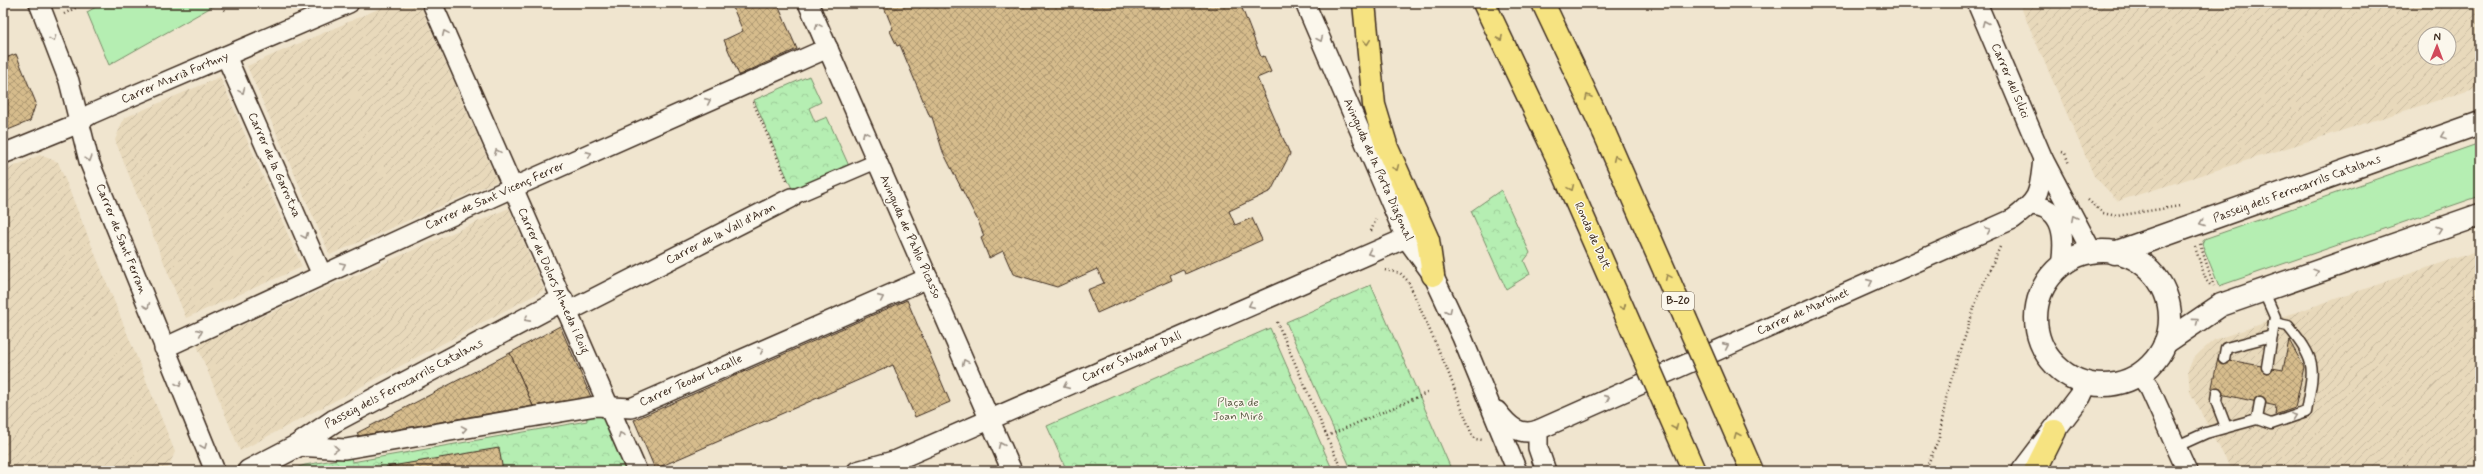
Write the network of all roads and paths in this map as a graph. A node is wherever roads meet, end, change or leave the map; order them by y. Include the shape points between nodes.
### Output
1 (38, 3) edge
2 (85, 3) edge
3 (220, 3) edge
4 (348, 3) edge
5 (432, 3) edge
6 (808, 3) edge
7 (1306, 3) edge
8 (1364, 3) edge
9 (1484, 3) edge
10 (1544, 3) edge
11 (1977, 3) edge
12 (226, 12) dead end
13 (62, 15) dead end
14 (828, 48) junction
15 (226, 56) junction
16 (752, 98) dead end
17 (79, 121) junction
18 (2480, 123) edge
19 (3, 154) edge
20 (2052, 155) junction
21 (877, 161) junction
22 (2071, 166) dead end
23 (512, 188) junction
24 (2085, 196) dead end
25 (793, 198) junction
26 (2031, 205) junction
27 (2180, 208) dead end
28 (2480, 215) edge
29 (1406, 238) junction
30 (2003, 241) dead end
31 (2199, 242) dead end
32 (2194, 244) dead end
33 (2092, 252) junction
34 (2114, 252) junction
35 (2061, 266) junction
36 (1379, 270) dead end
37 (322, 275) junction
38 (1433, 275) junction
39 (928, 278) junction
40 (2208, 284) dead end
41 (2216, 290) dead end
42 (2263, 290) junction
43 (564, 306) junction
44 (1277, 322) dead end
45 (2274, 323) junction
46 (2272, 336) junction
47 (2165, 343) junction
48 (164, 348) junction
49 (2224, 359) dead end
50 (2267, 367) dead end
51 (2139, 374) junction
52 (2086, 383) junction
53 (1427, 393) dead end
54 (2217, 393) dead end
55 (1487, 399) junction
56 (2260, 402) dead end
57 (608, 407) junction
58 (1571, 414) joint
59 (2257, 419) junction
60 (990, 420) junction
61 (2226, 428) junction
62 (1538, 430) junction
63 (2055, 431) junction
64 (1327, 436) junction
65 (1493, 436) junction
66 (297, 446) junction
67 (2175, 447) junction
68 (380, 463) dead end
69 (215, 471) edge
70 (249, 471) edge
71 (381, 471) edge
72 (637, 471) edge
73 (857, 471) edge
74 (1012, 471) edge
75 (1342, 471) edge
76 (1506, 471) edge
77 (1517, 471) edge
78 (1546, 471) edge
79 (1694, 471) edge
80 (1752, 471) edge
81 (1925, 471) edge
82 (2024, 471) edge
83 (2035, 471) edge
84 (2186, 471) edge

1 -> 17 street, Carrer de Sant Ferran via 69,81
2 - 13 path
3 - 12 path
4 - 15 street, Carrer Marià Fortuny
23 -> 5 street, Carrer de Dolors Almeda i Roig
14 -> 6 street, Avinguda de Pablo Picasso
7 -> 29 street, Avinguda de la Porta Diagonal
8 -> 38 highway via 1374,105 1387,148 1428,240
9 -> 79 highway, Ronda de Dalt, bridge via 1555,153
80 -> 10 highway, B-20, bridge via 1604,132
20 -> 11 street, Carrer del Silici
21 -> 14 street, Avinguda de Pablo Picasso
23 -> 14 street, Carrer de Sant Vicenç Ferrer
15 - 17 street, Carrer Marià Fortuny
15 -> 37 street, Carrer de la Garrotxa
16 - 25 path
17 - 19 street, Carrer Marià Fortuny
17 -> 48 street, Carrer de Sant Ferran via 89,160
18 -> 34 main road, Passeig dels Ferrocarrils Catalans
20 - 22 path via 2065,153
20 - 26 street
33 -> 20 street, Carrer del Silici
21 - 25 street, Carrer de la Vall d'Aran
21 - 39 street, Avinguda de Pablo Picasso
37 -> 23 street, Carrer de Sant Vicenç Ferrer
23 - 43 street, Carrer de Dolors Almeda i Roig
24 - 27 path via 2097,209 2108,215 2125,215 2177,206
25 - 43 street, Carrer de la Vall d'Aran
26 - 35 street via 2048,208 2054,214 2064,244
58 -> 26 street, Carrer de Martinet via 2013,219
42 -> 28 main road
29 - 38 street, Avinguda de la Porta Diagonal
29 -> 60 street, Carrer Salvador Dalí
30 - 81 path via 1978,296 1947,393 1939,438
31 - 41 path
32 - 40 path
33 - 34 main road
33 - 35 main road via 2075,257
34 - 47 main road via 2145,266 2161,286 2168,302 2170,318
35 - 52 main road via 2042,291 2036,311 2037,332 2045,352 2058,368
36 - 65 path via 1391,270 1408,280 1447,369 1472,435 1480,440
48 -> 37 street, Carrer de Sant Vicenç Ferrer
38 -> 55 street, Avinguda de la Porta Diagonal
57 -> 39 street, Carrer Teodor Lacalle via 631,408
60 -> 39 street, Avinguda de Pablo Picasso
42 - 45 lane
47 -> 42 main road via 2221,305
43 - 57 street, Carrer de Dolors Almeda i Roig
43 -> 66 main road, Passeig dels Ferrocarrils Catalans via 334,421
44 - 64 path
45 - 46 lane
59 -> 45 lane via 2271,424 2306,412 2313,371 2306,348 2288,326
46 - 49 lane via 2226,348
46 - 50 lane
47 - 51 main road via 2154,361
48 -> 69 street, Carrer de Sant Ferran
51 - 52 main road via 2108,385
51 - 67 street via 2150,389
52 - 63 main road via 2080,396
53 - 64 path
54 - 61 lane via 2216,401
55 - 62 street, Avinguda de la Porta Diagonal via 1515,430 1524,433
55 - 65 street, Avinguda de la Porta Diagonal
56 - 59 lane
66 -> 57 street, Carrer Teodor Lacalle via 345,449 596,406
72 -> 57 street, Carrer de Dolors Almeda i Roig
58 - 62 street, Avinguda de la Porta Diagonal
59 - 61 lane
60 - 73 street, Carrer Salvador Dalí via 889,462
74 -> 60 street, Avinguda de Pablo Picasso
61 - 67 lane via 2206,433
62 - 78 street via 1538,448
63 - 82 main road
63 - 83 highway
64 - 75 path
65 - 76 street, Avinguda de la Porta Diagonal
65 - 77 street, Avinguda de la Porta Diagonal
66 - 70 main road, Passeig dels Ferrocarrils Catalans
67 - 84 street
68 - 71 path

